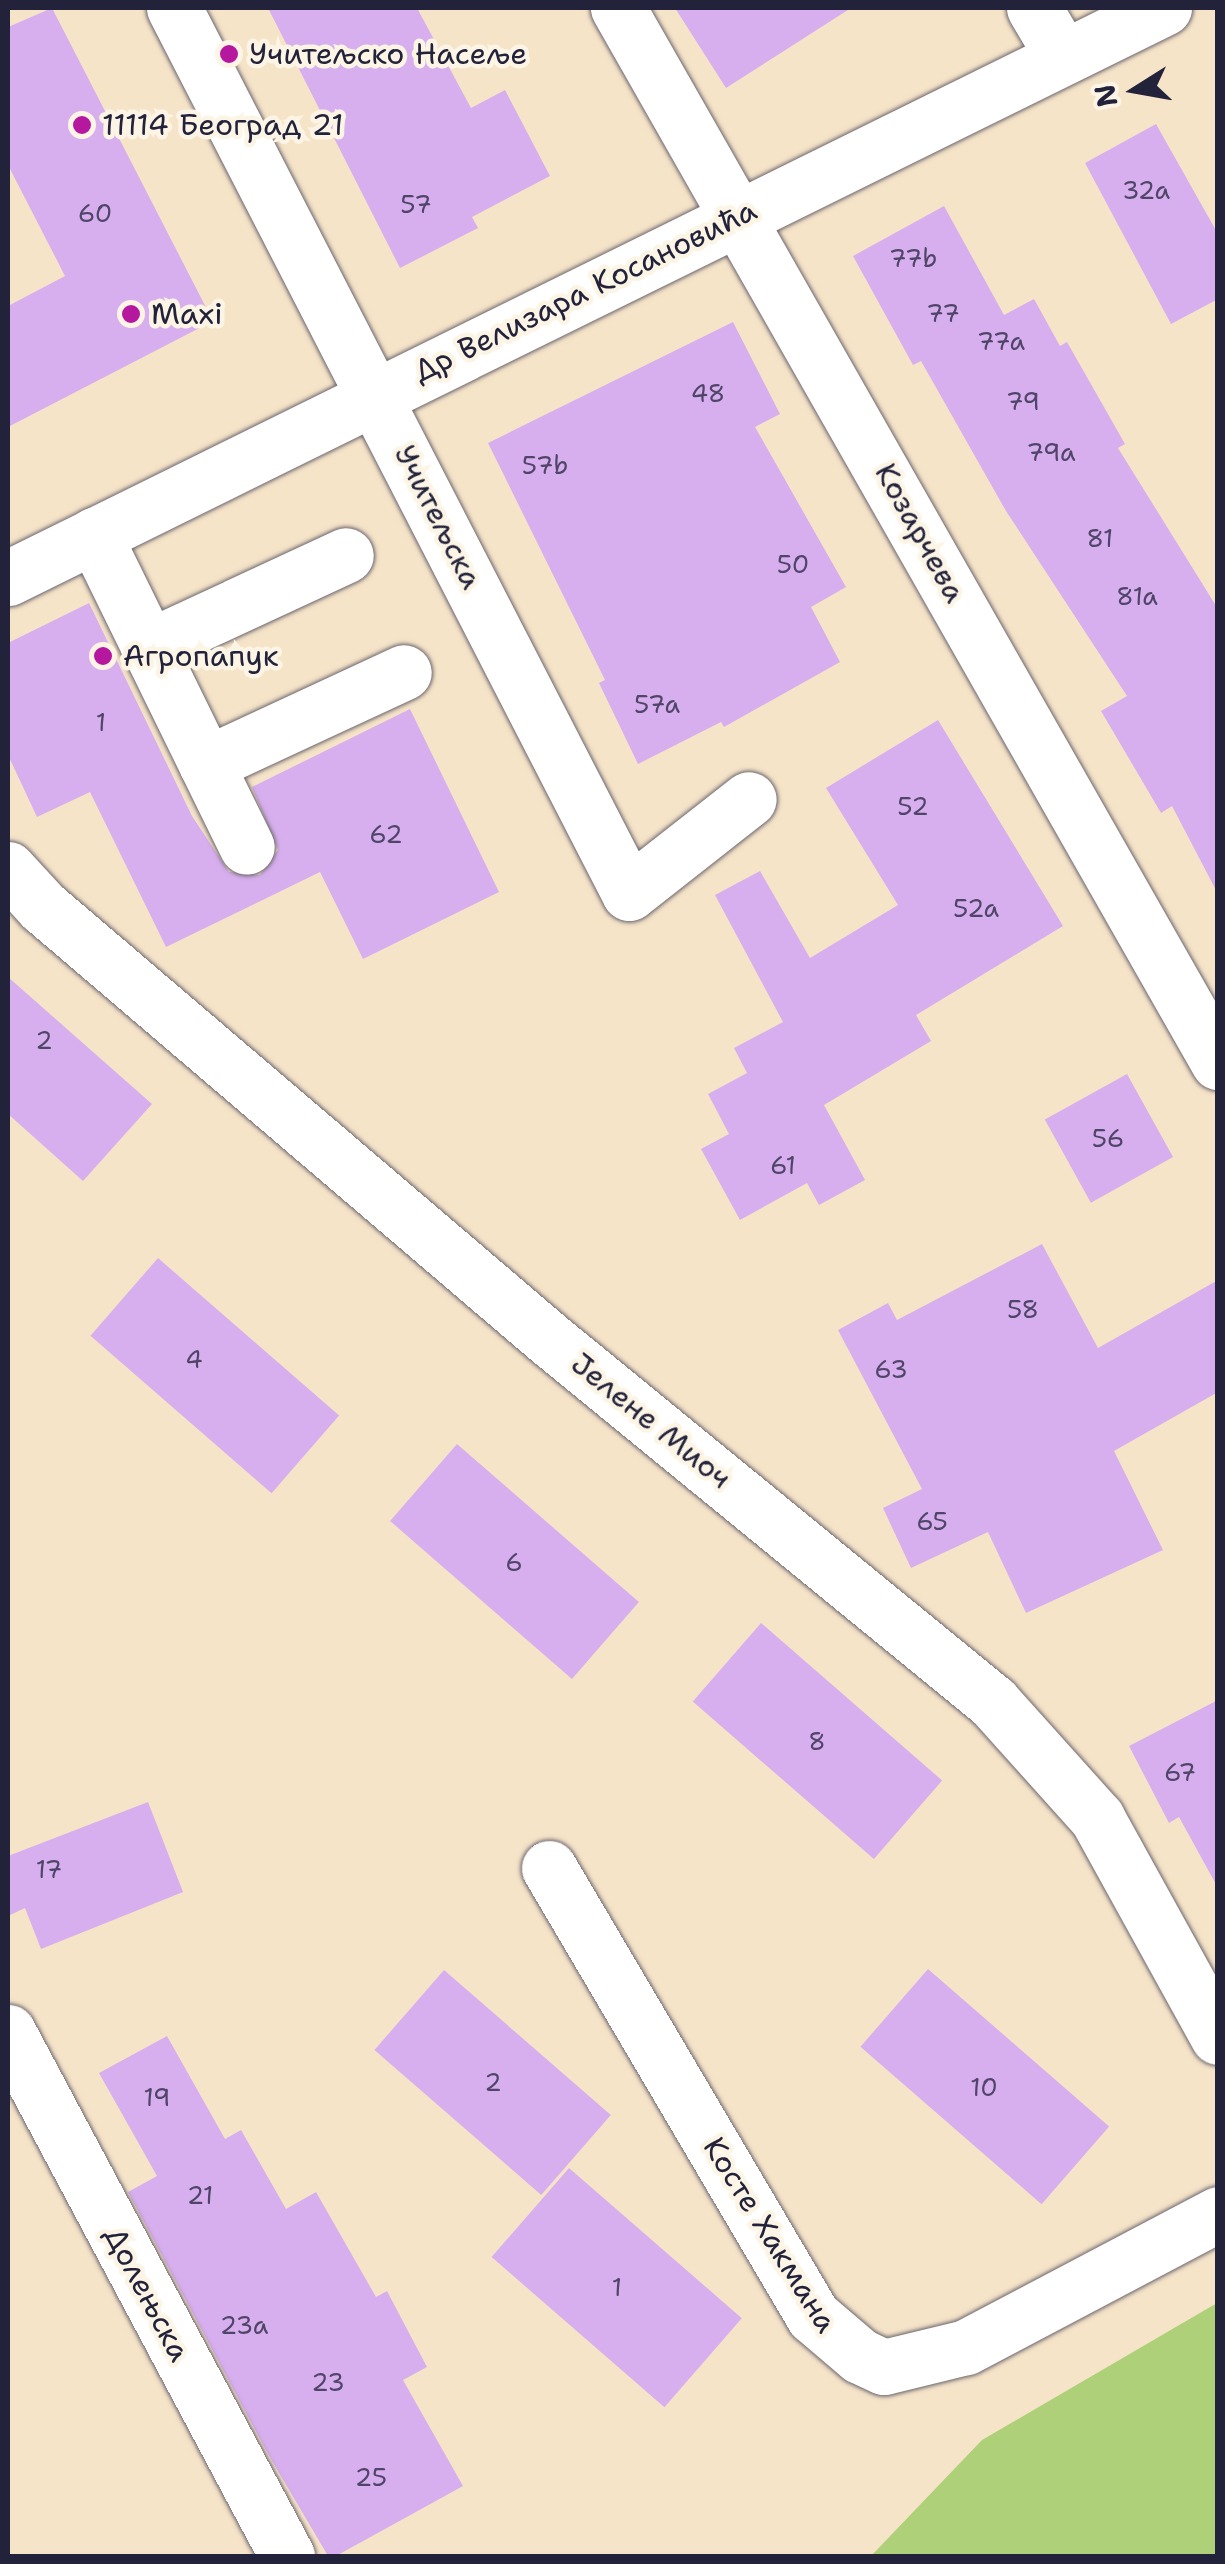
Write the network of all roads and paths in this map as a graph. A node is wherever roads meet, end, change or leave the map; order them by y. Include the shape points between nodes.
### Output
1 (174, 8) edge
2 (618, 8) edge
3 (1034, 8) edge
4 (1164, 8) edge
5 (1063, 57) junction
6 (741, 216) junction
7 (376, 394) junction
8 (94, 534) junction
9 (346, 555) dead end
10 (8, 578) edge
11 (148, 647) junction
12 (404, 672) dead end
13 (206, 764) junction
14 (749, 799) dead end
15 (247, 848) dead end
16 (8, 869) edge
17 (1218, 1062) edge
18 (549, 1868) dead end
19 (8, 2032) edge
20 (1218, 2037) edge
21 (1218, 2214) edge
22 (287, 2556) edge

1 - 7 street, Учитељска
2 - 6 street, Козарчева
3 - 5 street
4 - 5 street, Др Велизара Косановића
5 - 6 street, Др Велизара Косановића
6 - 7 street, Др Велизара Косановића
6 - 17 street, Козарчева
7 - 8 street, Др Велизара Косановића
7 - 14 street, Учитељска via 628,893
8 - 10 street, Др Велизара Косановића
8 - 11 street
9 - 11 street
11 - 13 street
12 - 13 street
13 - 15 street
16 - 20 street, Јелене Миоч via 43,907 550,1339 993,1702 1096,1818
18 - 21 street, Косте Хакмана via 813,2316 860,2356 884,2366 966,2348
19 - 22 street, Долењска

